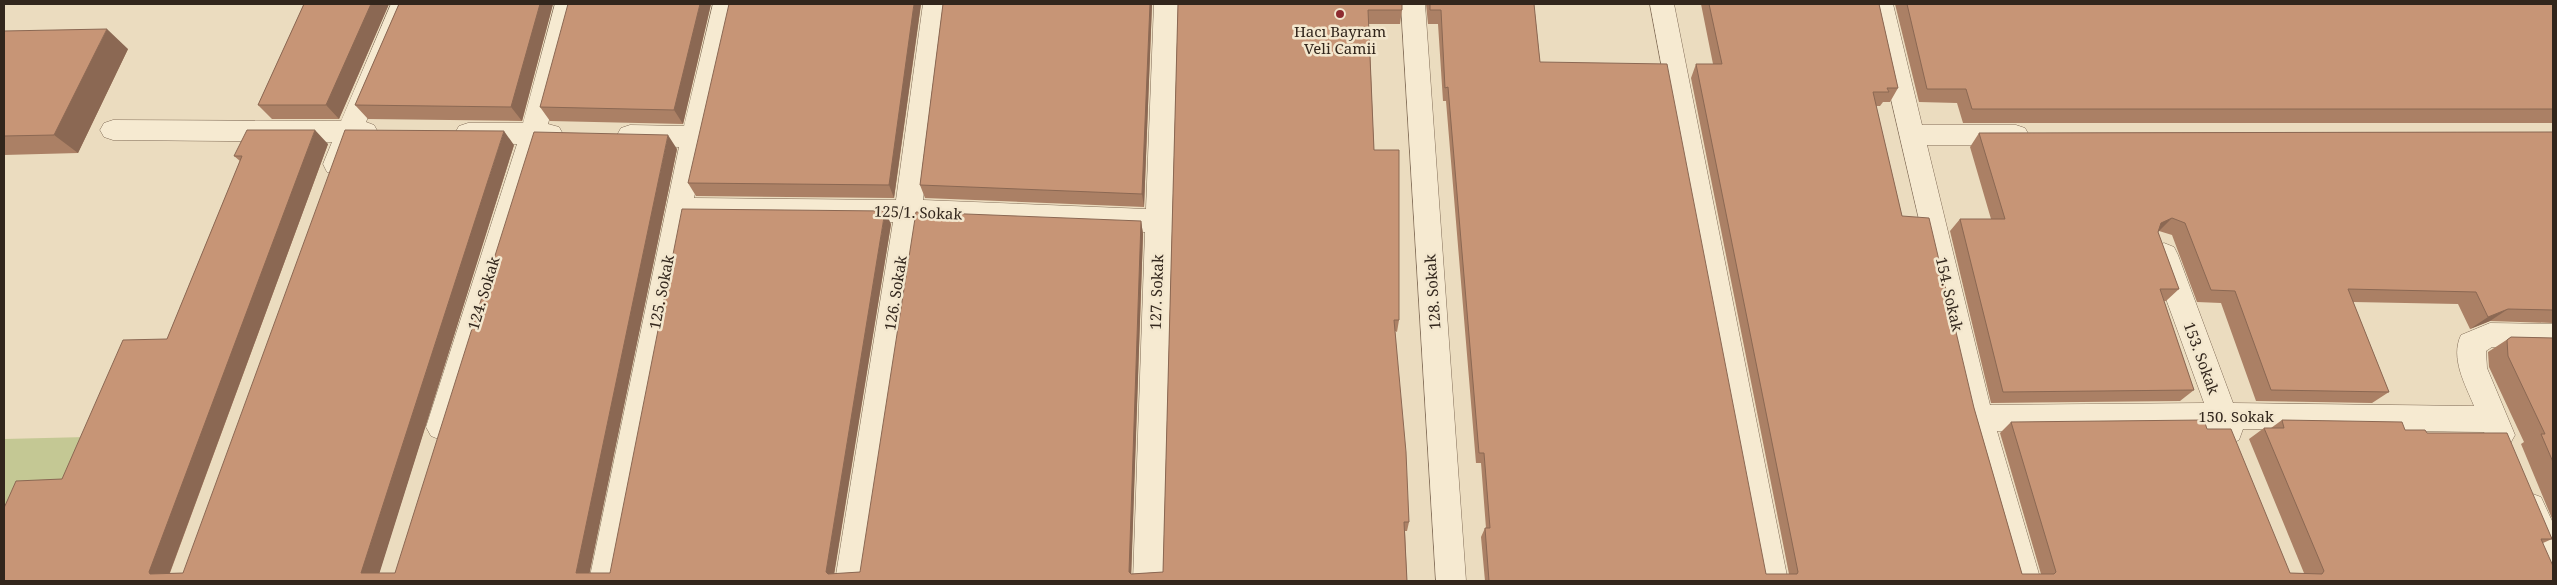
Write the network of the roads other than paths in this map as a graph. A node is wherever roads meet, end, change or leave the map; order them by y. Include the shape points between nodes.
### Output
1 (403, 4) edge
2 (567, 4) edge
3 (725, 4) edge
4 (934, 4) edge
5 (1166, 4) edge
6 (1413, 4) edge
7 (1662, 4) edge
8 (1881, 4) edge
9 (112, 130) dead end
10 (348, 132) junction
11 (387, 132) edge
12 (446, 132) edge
13 (533, 133) junction
14 (571, 134) edge
15 (609, 135) edge
16 (2040, 135) edge
17 (1912, 136) junction
18 (694, 137) junction
19 (328, 188) edge
20 (678, 209) junction
21 (908, 211) junction
22 (1158, 221) junction
23 (2160, 244) edge
24 (2553, 336) edge
25 (2223, 416) junction
26 (1979, 418) junction
27 (2493, 419) junction
28 (435, 448) edge
29 (2238, 453) edge
30 (2508, 455) edge
31 (2519, 482) edge
32 (2553, 555) edge
33 (604, 581) edge
34 (850, 581) edge
35 (1148, 581) edge
36 (1451, 581) edge
37 (1773, 581) edge
38 (2026, 581) edge

1 - 10 street
2 - 13 street, 124. Sokak
3 - 18 street, 125. Sokak
4 - 21 street, 126. Sokak
5 - 22 street, 127. Sokak
6 - 36 street, 128. Sokak
7 - 37 street
8 - 17 street, 154. Sokak
9 - 10 street
10 - 11 street
10 - 19 street
12 - 13 street
13 - 14 street
13 - 28 street, 124. Sokak
15 - 18 street
16 - 17 street
17 - 26 street, 154. Sokak
18 - 20 street, 125. Sokak
20 - 21 street, 125/1. Sokak
20 - 33 street, 125. Sokak
21 - 22 street, 125/1. Sokak
21 - 34 street, 126. Sokak
22 - 35 street, 127. Sokak
23 - 25 street, 153. Sokak
24 - 27 street via 2490,335 2471,344 2473,368
25 - 26 street, 150. Sokak
25 - 27 street, 150. Sokak
25 - 29 street, 153. Sokak
26 - 38 street, 154. Sokak
27 - 30 street
31 - 32 street

